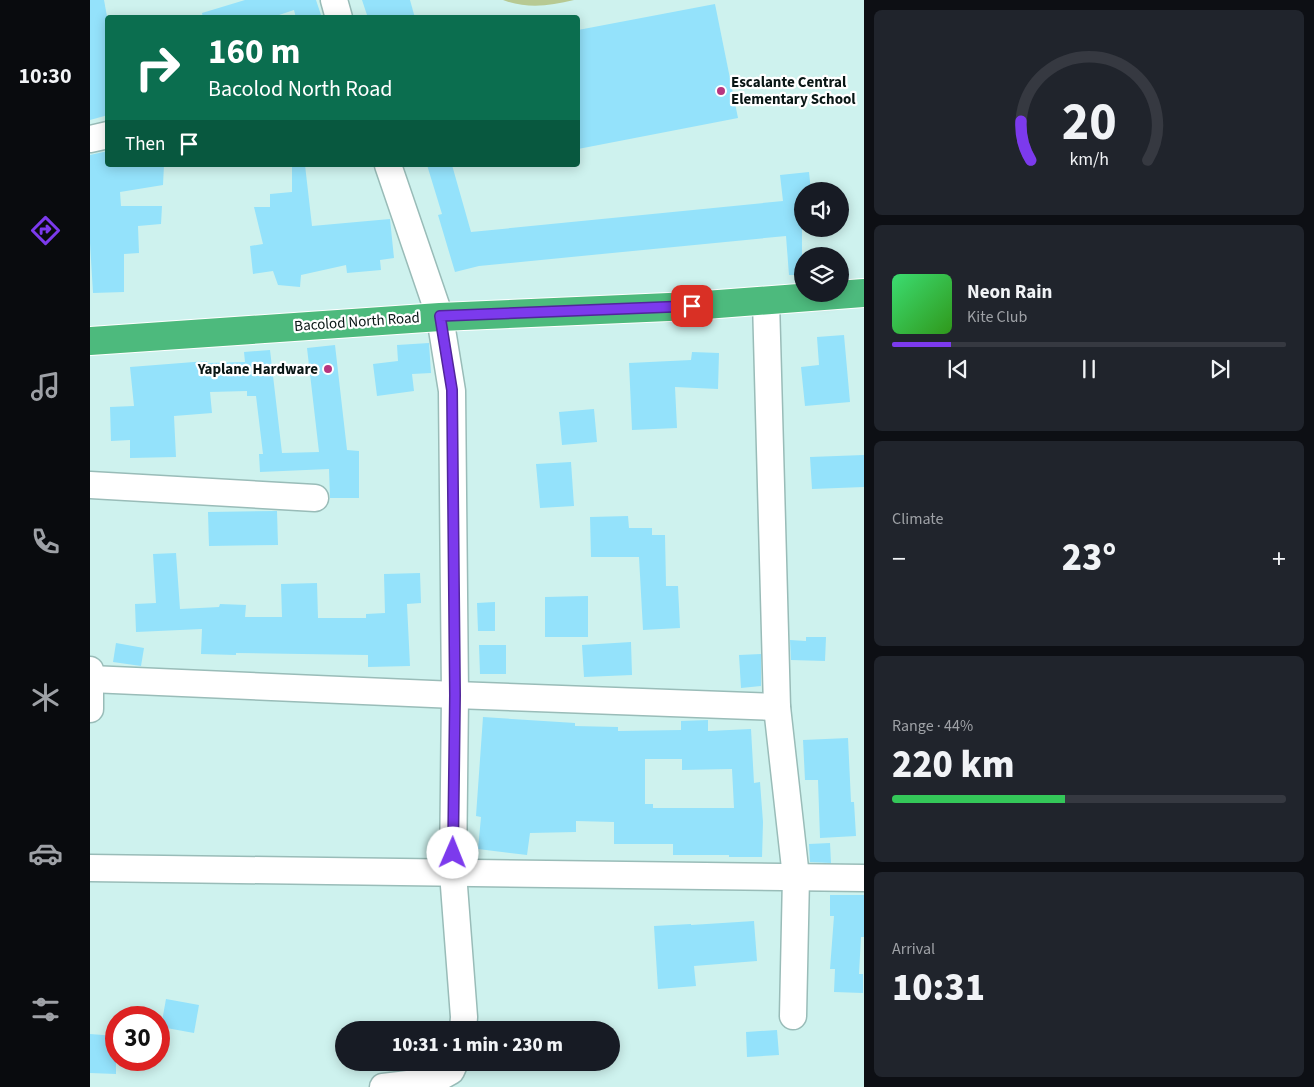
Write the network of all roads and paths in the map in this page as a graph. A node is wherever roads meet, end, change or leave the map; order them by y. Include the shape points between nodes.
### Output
1 (334, 0) edge
2 (338, 15) edge
3 (105, 136) edge
4 (90, 139) edge
5 (389, 167) edge
6 (864, 293) edge
7 (766, 300) junction
8 (440, 316) junction
9 (90, 342) edge
10 (90, 485) edge
11 (315, 498) dead end
12 (90, 670) edge
13 (90, 679) edge
14 (455, 695) junction
15 (777, 707) junction
16 (90, 709) edge
17 (90, 868) edge
18 (453, 873) junction
19 (796, 877) junction
20 (864, 878) edge
21 (793, 1016) dead end
22 (464, 1021) edge
23 (451, 1071) edge
24 (383, 1087) edge

1 - 2 street
3 - 4 street
5 - 8 street
6 - 7 highway, Bacolod North Road
7 - 8 highway, Bacolod North Road
7 - 15 street
8 - 9 highway, Bacolod North Road
8 - 14 street via 452,390
10 - 11 street
12 - 13 street
13 - 14 street
13 - 16 street
14 - 15 street
14 - 18 street
15 - 19 street
17 - 18 street
18 - 19 street
18 - 22 street
19 - 20 street
19 - 21 street
23 - 24 street via 433,1081

